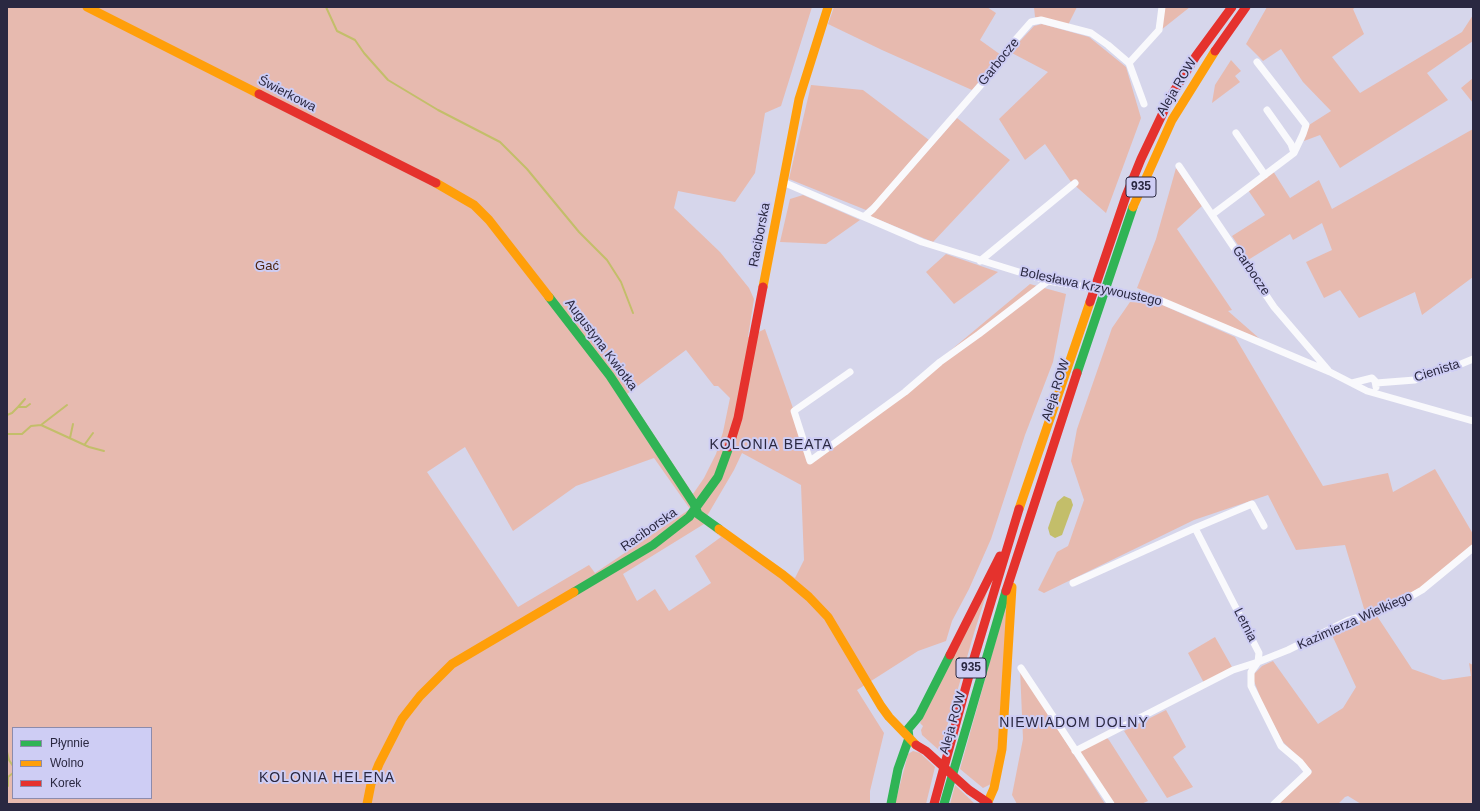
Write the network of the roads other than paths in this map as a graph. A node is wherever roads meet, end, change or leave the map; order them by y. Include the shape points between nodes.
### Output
1 (87, 7) edge
2 (828, 7) edge
3 (1162, 7) edge
4 (1232, 7) edge
5 (1246, 7) edge
6 (1257, 62) dead end
7 (1129, 63) junction
8 (1144, 104) dead end
9 (1267, 110) dead end
10 (1236, 133) dead end
11 (1294, 153) junction
12 (1179, 166) dead end
13 (1265, 175) junction
14 (783, 182) junction
15 (1075, 183) dead end
16 (474, 205) joint
17 (1212, 214) junction
18 (865, 216) junction
19 (980, 261) junction
20 (1048, 281) junction
21 (1473, 359) edge
22 (850, 372) dead end
23 (1330, 372) junction
24 (1365, 380) junction
25 (1352, 383) junction
26 (1375, 387) junction
27 (1364, 388) junction
28 (1473, 421) edge
29 (696, 510) junction
30 (1264, 526) dead end
31 (1195, 528) junction
32 (1011, 534) junction
33 (1473, 548) edge
34 (1016, 555) junction
35 (1073, 583) dead end
36 (1258, 662) junction
37 (1021, 668) dead end
38 (908, 734) junction
39 (1075, 750) junction
40 (367, 804) edge
41 (891, 804) edge
42 (934, 804) edge
43 (944, 804) edge
44 (986, 804) edge
45 (1111, 804) edge
46 (1274, 804) edge

1 - 16 main road, Świerkowa via 452,191
2 - 14 main road, Raciborska via 799,99
3 - 7 street via 1158,30
4 - 32 main road, Aleja ROW / 935 via 1171,96 1141,158 1097,279
5 - 34 main road, Aleja ROW / 935 via 1220,42 1175,113 1139,191 1106,282
6 - 11 street via 1306,124
7 - 8 street
7 - 18 street, Garbocze via 1092,33 1041,20 1031,22 994,70
9 - 11 street via 1291,144
10 - 13 street
11 - 13 street
12 - 17 street, Garbocze
13 - 17 street
14 - 18 street, Bolesława Krzywoustego
14 - 29 main road, Raciborska via 734,436 718,478
15 - 19 street
16 - 29 main road, Augustyna Kwiotka via 489,220 610,376
17 - 23 street, Garbocze via 1274,306
18 - 19 street, Bolesława Krzywoustego via 922,242
19 - 20 street, Bolesława Krzywoustego
20 - 22 street via 940,362 905,392 810,461 794,411
20 - 23 street, Bolesława Krzywoustego via 1162,301
21 - 26 street, Cienista via 1415,380
23 - 25 street, Bolesława Krzywoustego
24 - 25 street
24 - 26 street via 1372,378
24 - 27 street
25 - 27 street, Bolesława Krzywoustego
26 - 27 street via 1367,391
26 - 28 street via 1392,397
29 - 38 main road, Augustyna Kwiotka via 707,522 783,575 819,607 843,640 875,694
29 - 40 main road, Raciborska via 675,530 644,551 452,664 402,719 378,764
30 - 31 street via 1252,504
31 - 35 street
31 - 36 street, Letnia via 1259,653
32 - 38 main road
32 - 42 main road, Aleja ROW / 935
33 - 36 street, Kazimierza Wielkiego via 1422,590 1394,606 1349,620
34 - 43 main road, Aleja ROW / 935
34 - 44 main road via 1010,600 1002,749 997,775
36 - 39 street via 1233,670
36 - 46 street via 1251,672 1251,686 1281,746 1308,772
37 - 39 street
38 - 41 main road
38 - 44 main road, Augustyna Kwiotka
39 - 45 street

